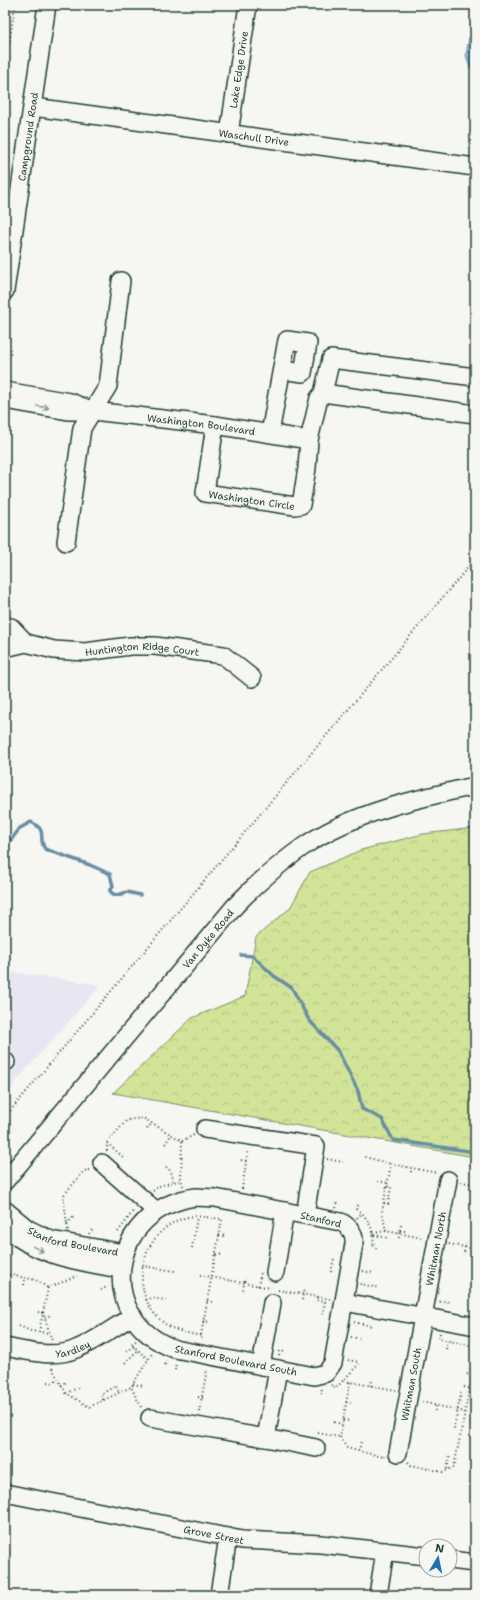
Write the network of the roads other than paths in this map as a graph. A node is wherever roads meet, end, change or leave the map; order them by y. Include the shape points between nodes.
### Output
1 (47, 5) edge
2 (248, 5) edge
3 (33, 107) junction
4 (229, 134) junction
5 (475, 167) edge
6 (12, 188) edge
7 (121, 281) dead end
8 (5, 291) edge
9 (282, 370) dead end
10 (475, 377) edge
11 (5, 391) edge
12 (323, 393) junction
13 (5, 400) edge
14 (93, 411) junction
15 (475, 414) edge
16 (215, 425) junction
17 (270, 433) junction
18 (309, 440) junction
19 (66, 542) dead end
20 (5, 626) edge
21 (26, 643) junction
22 (5, 648) edge
23 (252, 678) dead end
24 (475, 786) edge
25 (205, 1129) dead end
26 (100, 1164) road end
27 (445, 1177) road end
28 (5, 1181) edge
29 (5, 1210) edge
30 (156, 1211) junction
31 (285, 1211) junction
32 (305, 1215) junction
33 (5, 1228) edge
34 (122, 1261) junction
35 (279, 1279) road end
36 (278, 1297) road end
37 (339, 1301) junction
38 (133, 1316) junction
39 (423, 1316) junction
40 (475, 1326) edge
41 (5, 1347) edge
42 (275, 1361) junction
43 (149, 1413) road end
44 (266, 1438) junction
45 (316, 1440) road end
46 (398, 1455) road end
47 (5, 1493) edge
48 (228, 1537) junction
49 (385, 1551) junction
50 (418, 1555) edge
51 (458, 1561) edge
52 (475, 1563) edge
53 (219, 1595) edge
54 (378, 1595) edge

1 - 3 street, Campground Road
2 - 4 street, Lake Edge Drive
3 - 4 street, Waschull Drive
3 - 6 street, Campground Road
4 - 5 street, Waschull Drive
6 - 8 street, Campground Road
7 - 14 street via 108,386
9 - 17 street
10 - 12 street via 331,359
11 - 14 street, Washington Boulevard via 70,402
12 - 15 street
12 - 18 street via 318,398
13 -> 14 street, Washington Boulevard via 68,411
14 - 16 street, Washington Boulevard
14 - 19 street via 82,428
16 - 17 street, Washington Boulevard
16 - 18 street, Washington Circle via 205,493 296,506 301,504
17 - 18 street, Washington Boulevard
20 - 21 street via 11,627
21 - 22 street, Huntington Ridge Court
21 - 23 street, Huntington Ridge Court via 54,650 85,652 130,646 155,646 223,655
24 - 28 street, Van Dyke Road via 389,807 342,825 304,846 258,882 235,906
25 - 32 street via 316,1146
26 - 30 street
27 - 39 street, Whitman North
29 - 34 street, Stanford Boulevard via 28,1229 51,1240
30 - 31 street, Stanford via 173,1202 196,1197
30 - 34 street, Stanford via 139,1228
31 - 32 street, Stanford
31 - 35 street
32 - 37 street, Stanford via 341,1222 355,1237
33 -> 34 street, Stanford Boulevard via 20,1240 49,1255
34 - 38 street, Stanford Boulevard South via 123,1292
36 - 42 street
37 - 39 street
37 - 42 street, Stanford Boulevard South via 333,1363 326,1373 314,1376
38 - 41 street, Yardley via 75,1350 41,1353
38 - 42 street, Stanford Boulevard South via 146,1331 168,1346 202,1355
39 - 40 street
39 - 46 street, Whitman South
42 - 44 street
43 - 44 street
44 - 45 street
47 - 48 street, Grove Street
48 - 49 street, Grove Street
48 - 53 street
49 - 50 street, Grove Street
49 - 54 street
51 - 52 street

